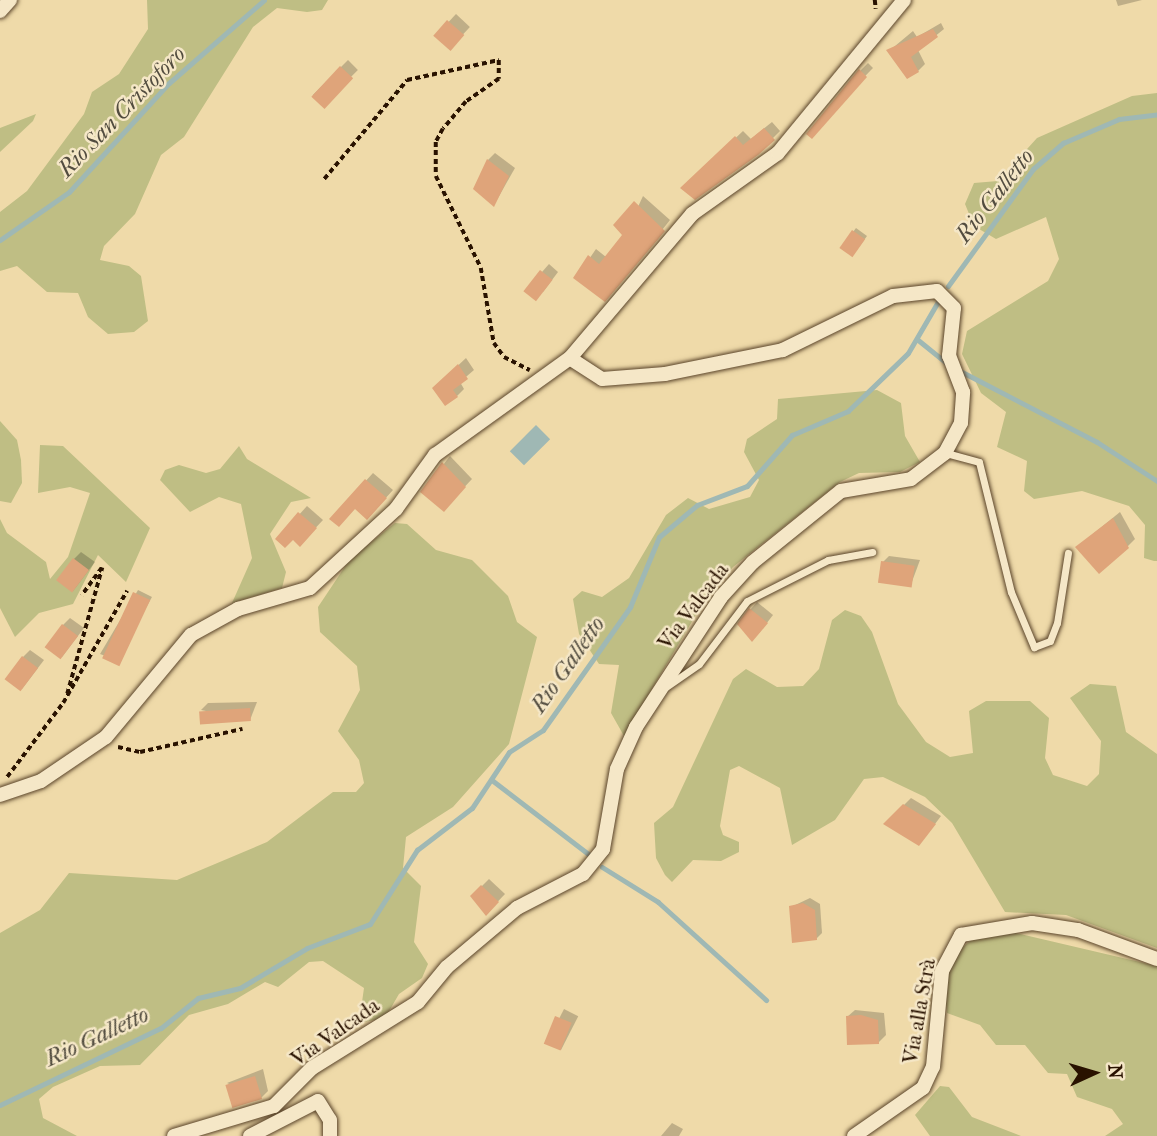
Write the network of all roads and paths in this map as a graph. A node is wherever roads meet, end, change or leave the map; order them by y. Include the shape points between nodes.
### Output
1 (10, 0) edge
2 (904, 0) edge
3 (0, 11) edge
4 (324, 179) dead end
5 (570, 358) junction
6 (548, 374) junction
7 (945, 453) junction
8 (872, 552) dead end
9 (1068, 553) dead end
10 (127, 591) dead end
11 (82, 596) dead end
12 (656, 693) junction
13 (67, 696) junction
14 (242, 729) dead end
15 (106, 737) junction
16 (4, 794) edge
17 (1157, 959) edge
18 (214, 1131) edge
19 (174, 1136) edge
20 (250, 1136) edge
21 (330, 1136) edge
22 (854, 1136) edge

1 - 3 street
2 - 5 street via 778,153 692,214
4 - 6 path via 407,80 499,60 499,79 466,102 443,129 436,142 436,176 481,268 494,343 516,365
5 - 6 street
5 - 7 street, Via Valcada via 602,379 665,374 783,350 893,296 937,291 954,308 949,356 963,392 961,423
6 - 15 street via 435,455 396,509 310,588 238,609 191,635
7 - 9 lane via 979,462 1011,592 1034,647 1050,641 1057,623
7 - 12 street, Via Valcada via 911,479 841,491 753,562
8 - 12 lane via 828,560 747,601 699,664
10 - 13 path
11 - 13 path via 102,568
12 - 18 street, Via Valcada via 617,769 598,860 517,908 447,967 418,1002 313,1068 274,1106
13 - 16 path via 13,766
14 - 15 path via 140,752
15 - 16 street via 41,781
17 - 22 street, Via alla Strà via 1078,930 1032,923 961,935 942,971 933,1067 923,1088
18 - 19 street, Via Valcada
20 - 21 street via 318,1101 330,1120

